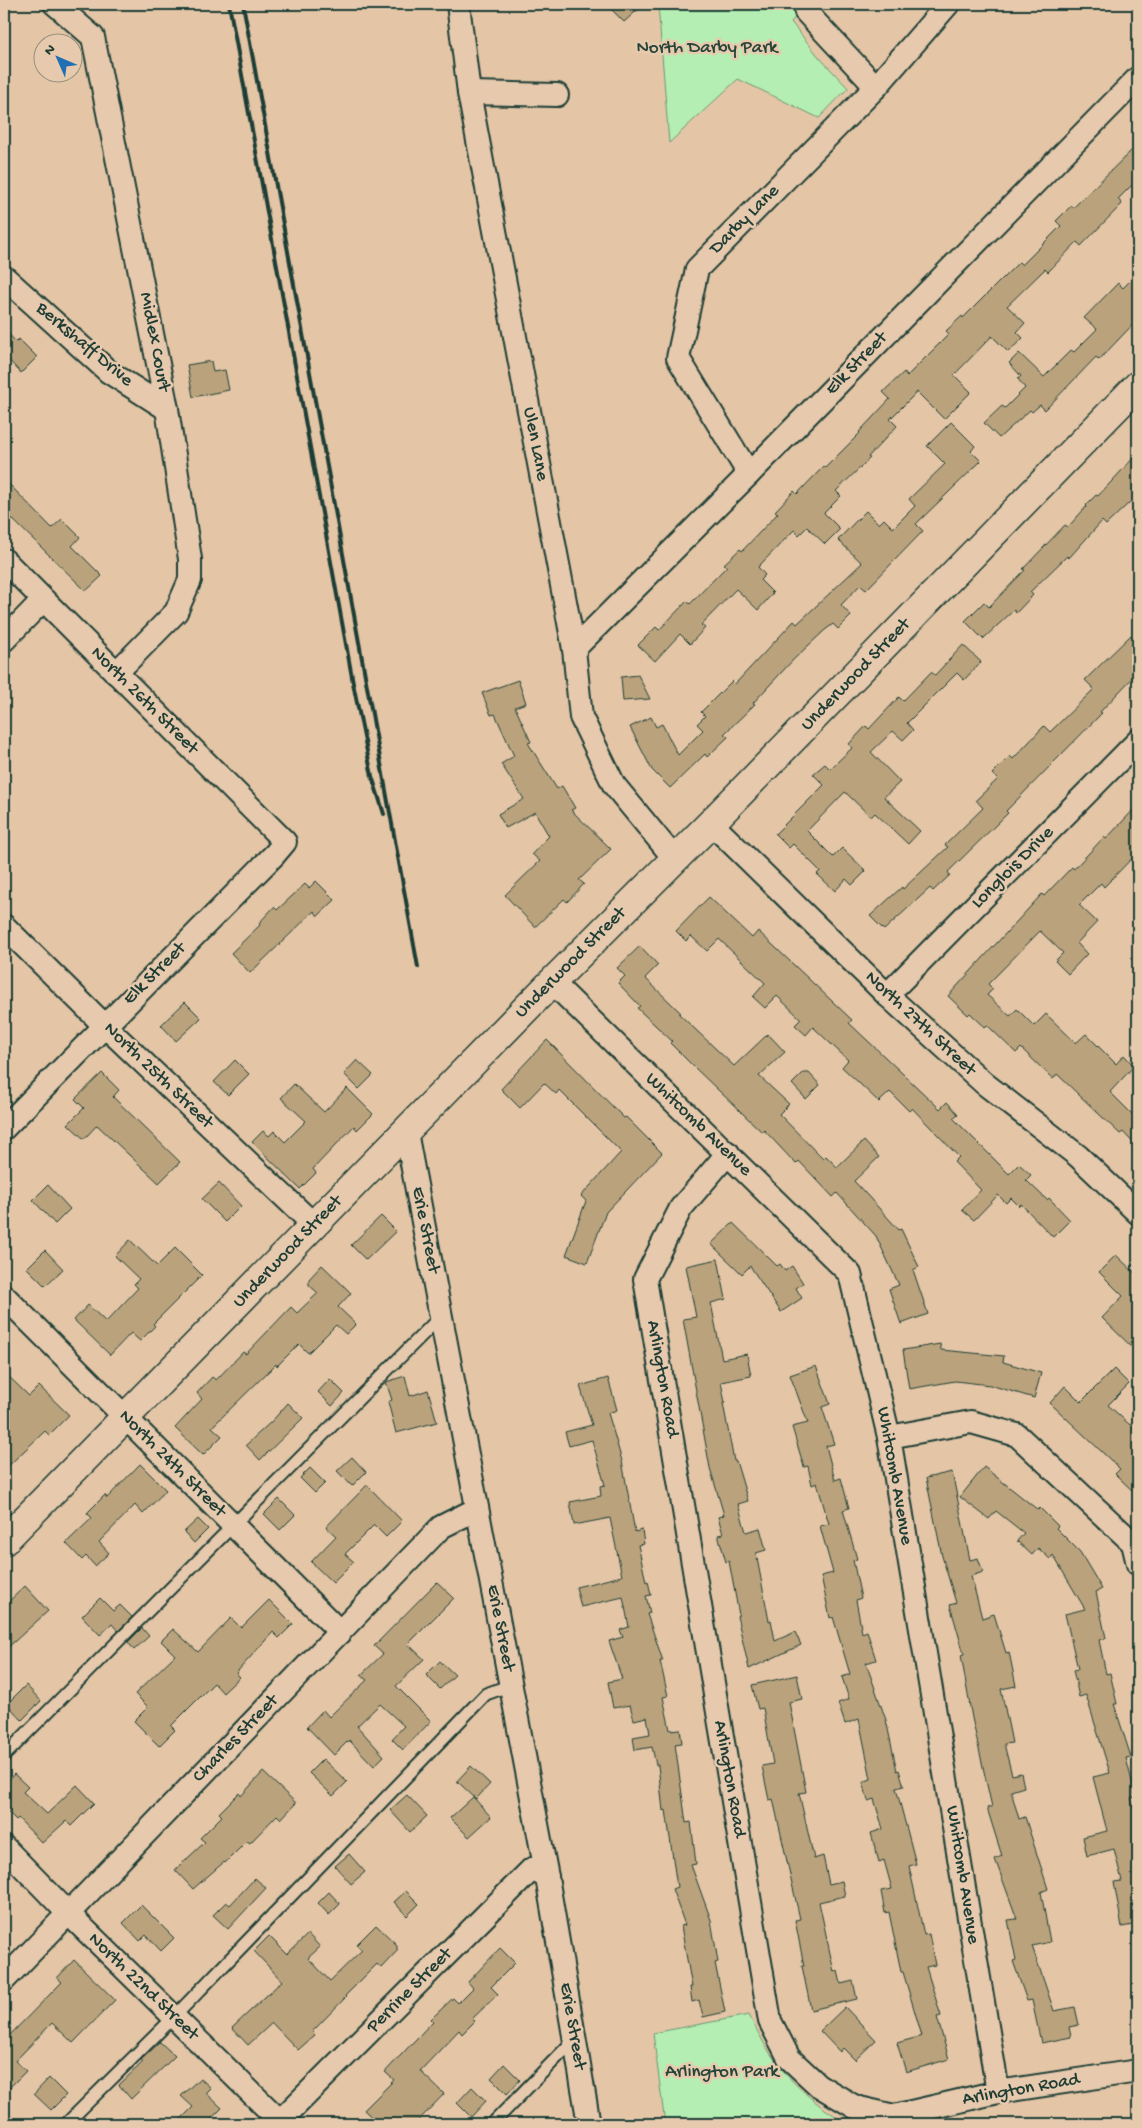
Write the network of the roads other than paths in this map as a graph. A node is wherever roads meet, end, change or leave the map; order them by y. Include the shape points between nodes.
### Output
1 (54, 4) edge
2 (458, 4) edge
3 (948, 4) edge
4 (806, 12) dead end
5 (1138, 78) edge
6 (876, 87) junction
7 (469, 92) junction
8 (557, 95) dead end
9 (4, 277) edge
10 (1138, 385) edge
11 (167, 409) junction
12 (749, 474) junction
13 (4, 560) edge
14 (43, 600) junction
15 (4, 640) edge
16 (574, 648) junction
17 (116, 673) junction
18 (1138, 741) edge
19 (712, 823) junction
20 (285, 842) joint
21 (674, 858) junction
22 (4, 926) edge
23 (552, 982) junction
24 (887, 995) junction
25 (104, 1026) junction
26 (4, 1128) edge
27 (406, 1132) junction
28 (728, 1153) junction
29 (1138, 1214) edge
30 (314, 1225) junction
31 (4, 1296) edge
32 (441, 1315) junction
33 (125, 1418) junction
34 (889, 1437) junction
35 (477, 1509) junction
36 (234, 1525) junction
37 (4, 1541) edge
38 (1138, 1564) edge
39 (340, 1632) junction
40 (511, 1686) junction
41 (4, 1756) edge
42 (4, 1848) edge
43 (546, 1877) junction
44 (68, 1913) junction
45 (4, 1980) edge
46 (174, 2017) junction
47 (574, 2040) junction
48 (1138, 2071) edge
49 (998, 2092) junction
50 (280, 2123) edge
51 (66, 2124) edge
52 (492, 2124) edge
53 (589, 2124) edge

1 - 11 street, Midlex Court via 93,37
2 - 7 street, Ulen Lane
3 - 6 street, Darby Lane
4 - 6 street
5 - 12 street, Elk Street
6 - 12 street, Darby Lane via 697,269 678,358
7 - 8 street
7 - 16 street, Ulen Lane
9 - 11 street, Berkshaff Drive via 109,372
10 - 19 street, Underwood Street
11 - 17 street, Midlex Court via 190,559 190,580 176,612
12 - 16 street, Elk Street
13 - 14 street, North 26th Street
14 - 15 street
14 - 17 street, North 26th Street
16 - 21 street, Ulen Lane via 581,717 614,785
17 - 20 street, North 26th Street
18 - 24 street, Longlois Drive
19 - 21 street, Underwood Street
19 - 24 street, North 27th Street
20 - 25 street, Elk Street
21 - 23 street, Underwood Street
22 - 25 street, North 25th Street
23 - 27 street, Underwood Street
23 - 28 street, Whitcomb Avenue
24 - 29 street, North 27th Street via 985,1084 1078,1156
25 - 26 street, Elk Street
25 - 30 street, North 25th Street
27 - 30 street, Underwood Street
27 - 32 street, Erie Street
28 - 34 street, Whitcomb Avenue via 850,1274
28 - 49 street, Arlington Road via 681,1208 645,1279 770,2021 789,2058 818,2085 855,2107 894,2116
30 - 33 street, Underwood Street
31 - 33 street, North 24th Street
32 - 35 street, Erie Street
32 - 36 lane
33 - 36 street, North 24th Street
33 - 37 street, Underwood Street
34 - 38 street via 971,1422 1017,1435 1133,1543
34 - 49 street, Whitcomb Avenue
35 - 39 street, Charles Street via 441,1527
35 - 40 street, Erie Street
36 - 39 street, North 24th Street
36 - 41 lane
39 - 44 street, Charles Street
40 - 43 street, Erie Street
40 - 46 lane via 486,1694
42 - 44 street, North 22nd Street
43 - 47 street, Erie Street
43 - 50 street, Perrine Street via 532,1869
44 - 45 street, Charles Street
44 - 46 street, North 22nd Street
46 - 50 street, North 22nd Street
46 - 51 lane
47 - 52 lane
47 - 53 street, Erie Street
48 - 49 street, Arlington Road

